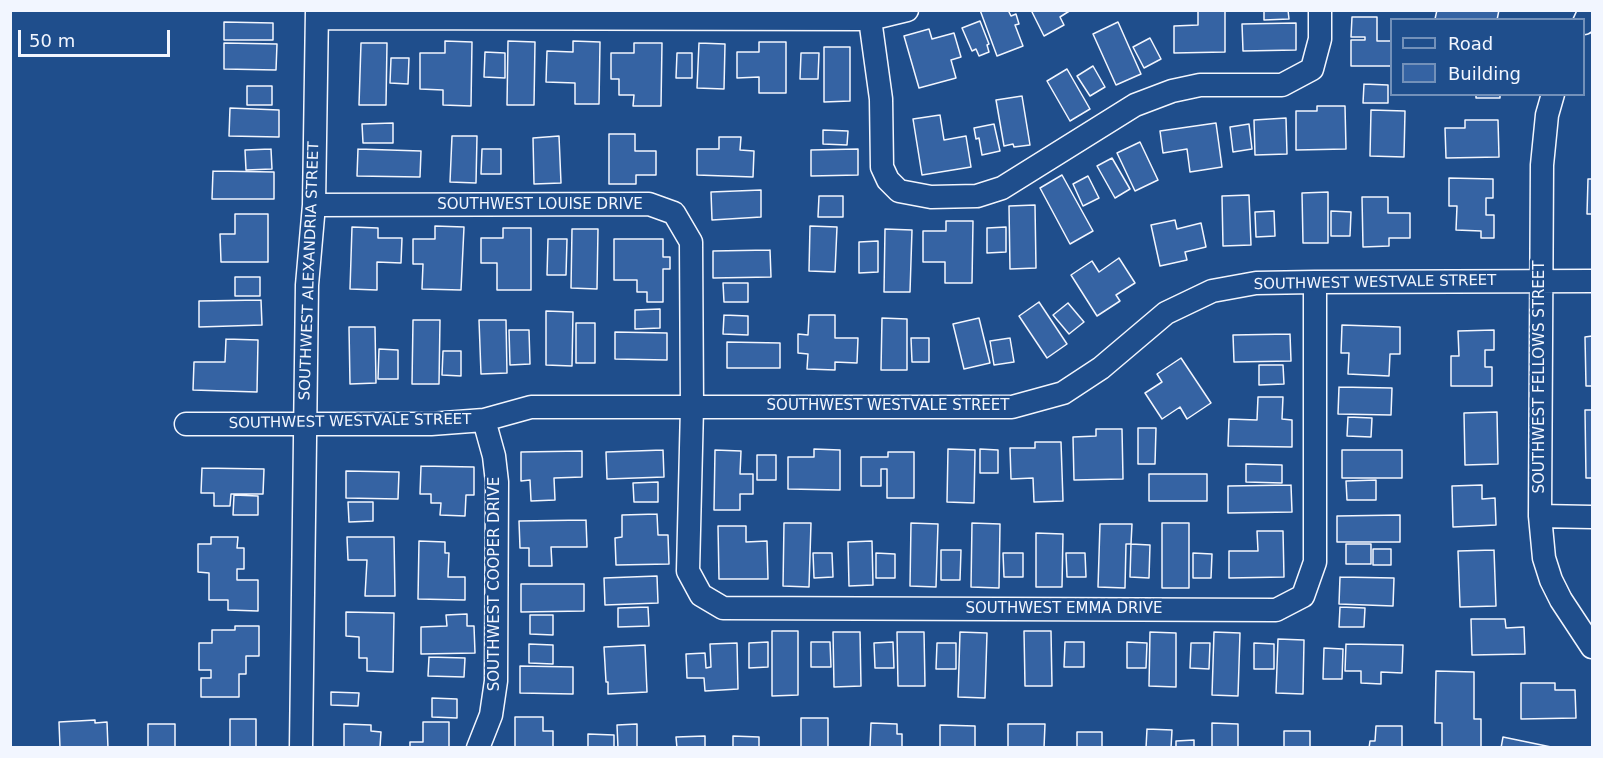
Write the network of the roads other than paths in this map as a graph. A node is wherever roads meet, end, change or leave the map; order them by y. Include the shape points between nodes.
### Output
1 (907, 10) edge
2 (1320, 10) edge
3 (317, 14) edge
4 (870, 19) junction
5 (1552, 96) edge
6 (314, 205) junction
7 (1541, 281) junction
8 (1593, 281) edge
9 (1315, 282) junction
10 (692, 407) junction
11 (484, 420) junction
12 (304, 423) junction
13 (186, 424) dead end
14 (1540, 516) junction
15 (1593, 517) edge
16 (1593, 647) edge
17 (301, 747) edge
18 (478, 747) edge

1 - 4 street
2 - 4 street via 1320,39 1312,69 1282,85 1200,85 1172,91 1134,105 1002,188 977,196 931,197 899,191 882,167 882,99
3 - 4 street
3 - 6 street, SOUTHWEST ALEXANDRIA STREET
5 - 7 street, SOUTHWEST FELLOWS STREET via 1542,165
6 - 10 street, SOUTHWEST LOUISE DRIVE via 649,204 674,213 692,242
6 - 12 street, SOUTHWEST ALEXANDRIA STREET via 307,285
7 - 8 street, SOUTHWEST WESTVALE STREET
7 - 9 street, SOUTHWEST WESTVALE STREET
7 - 14 street, SOUTHWEST FELLOWS STREET
9 - 10 street, SOUTHWEST WESTVALE STREET via 1256,284 1212,291 1166,313 1101,368 1064,393 1012,407
9 - 10 street, SOUTHWEST EMMA DRIVE via 1315,562 1303,596 1276,610 723,608 700,595 688,571
10 - 11 street, SOUTHWEST WESTVALE STREET via 531,407
11 - 12 street, SOUTHWEST WESTVALE STREET via 431,424
11 - 18 street, SOUTHWEST COOPER DRIVE via 497,482 496,681 491,715
12 - 13 street, SOUTHWEST WESTVALE STREET
12 - 17 street, SOUTHWEST ALEXANDRIA STREET
14 - 15 street
14 - 16 street, SOUTHWEST FELLOWS STREET via 1544,558 1551,580

